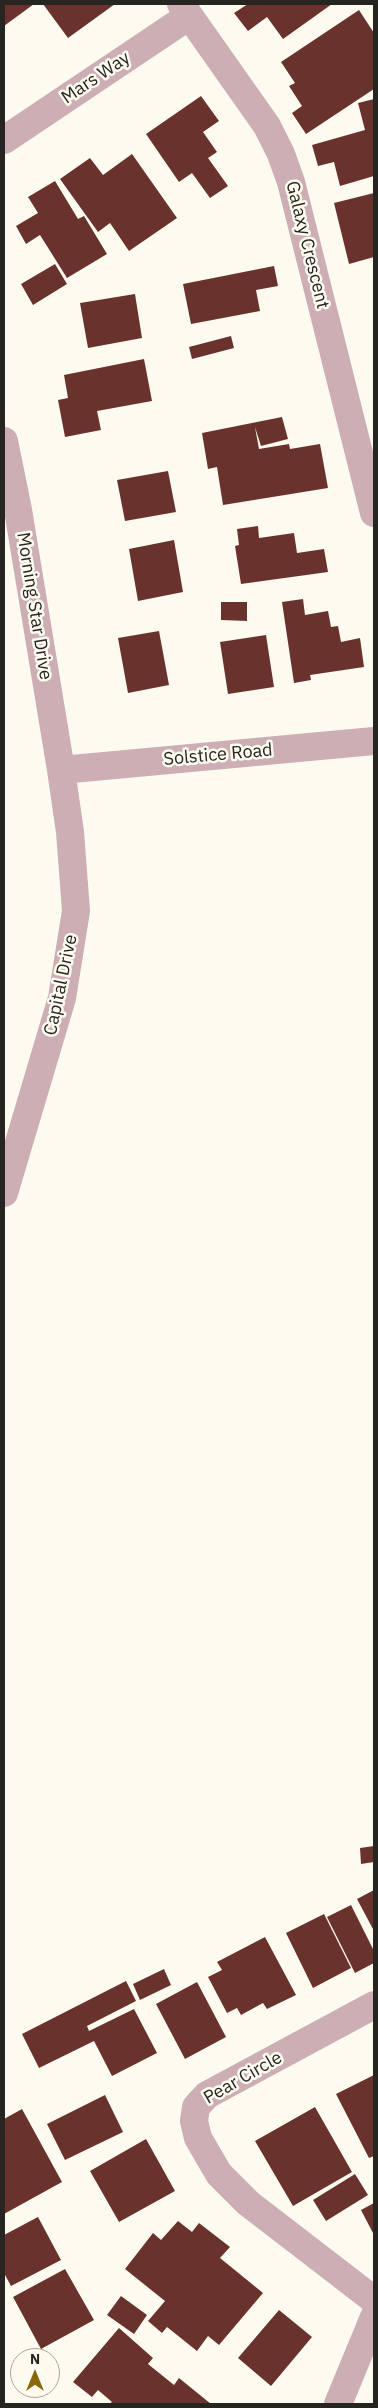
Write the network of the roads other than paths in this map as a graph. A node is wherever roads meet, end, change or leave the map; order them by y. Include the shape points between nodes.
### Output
1 (185, 10) edge
2 (4, 140) edge
3 (4, 441) edge
4 (374, 513) edge
5 (374, 742) edge
6 (61, 770) junction
7 (4, 1194) edge
8 (374, 2005) edge
9 (374, 2300) edge
10 (374, 2317) edge
11 (338, 2404) edge

1 - 2 street, Mars Way
1 - 4 street, Galaxy Crescent via 268,126 292,182
3 - 6 street, Morning Star Drive
5 - 6 street, Solstice Road
6 - 7 street, Capital Drive via 76,911 62,998
8 - 9 street, Pear Circle via 207,2095 196,2107 194,2121 198,2138 220,2174 248,2203
10 - 11 street

